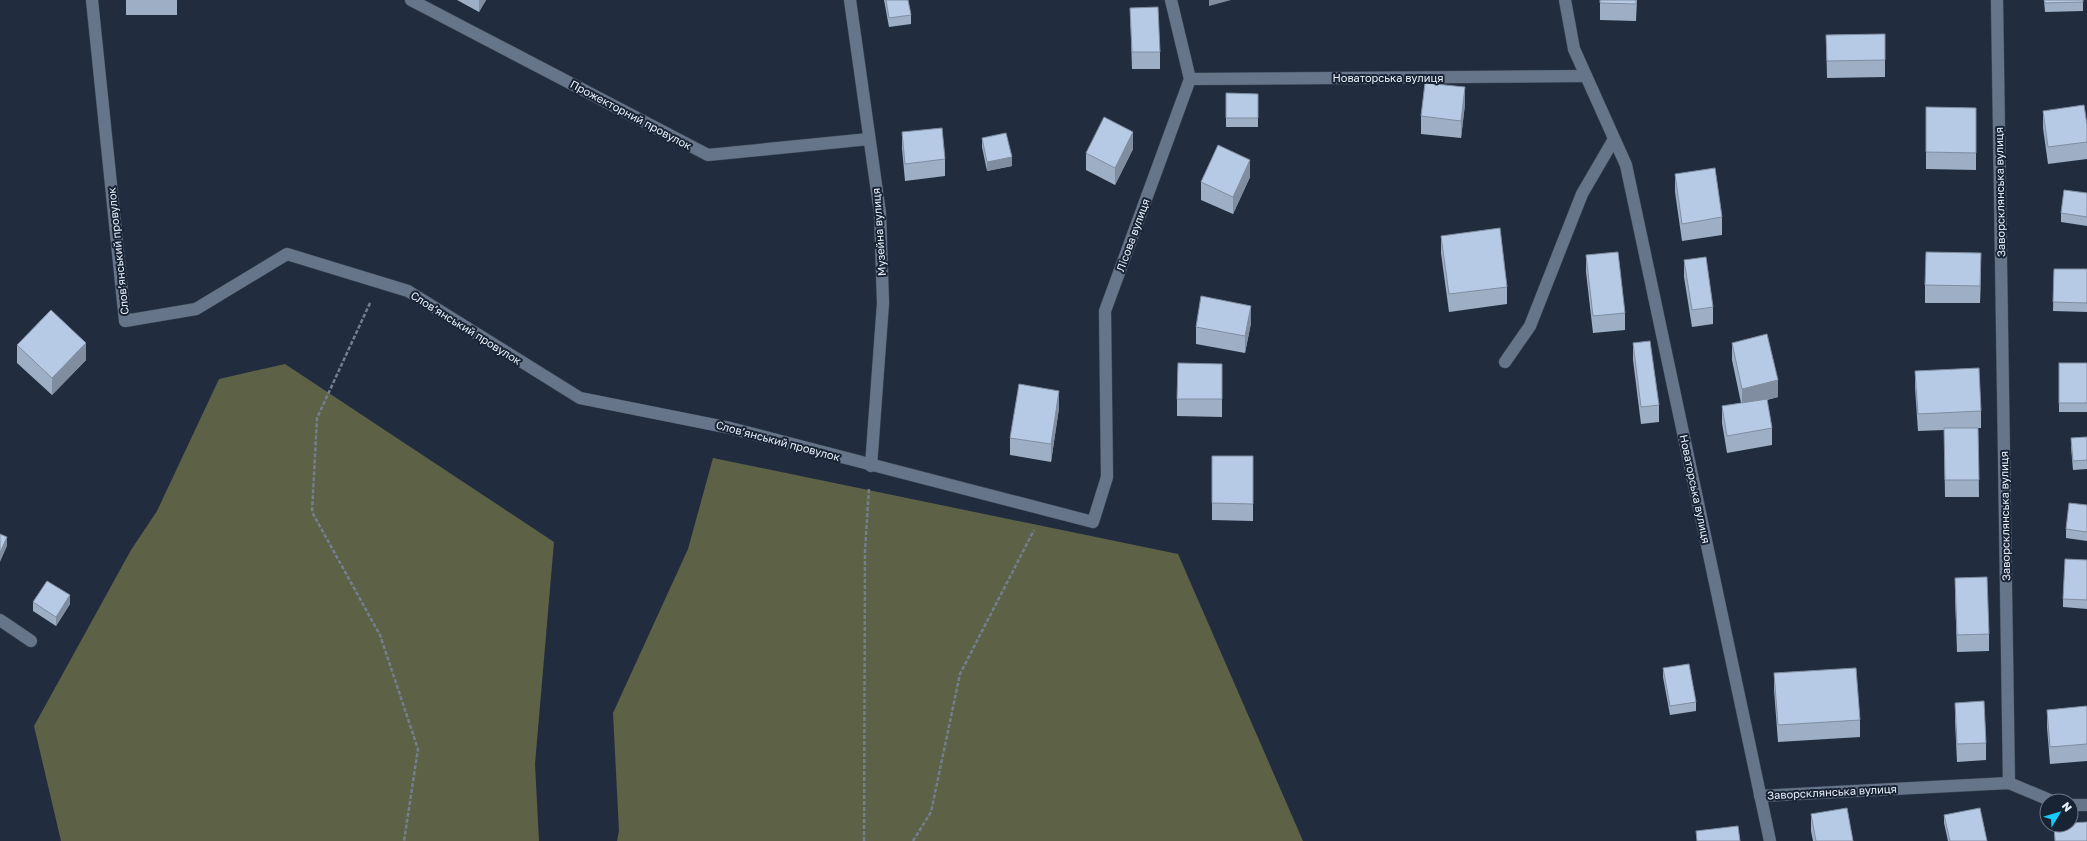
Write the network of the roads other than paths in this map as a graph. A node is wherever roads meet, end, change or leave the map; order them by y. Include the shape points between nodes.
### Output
1 (92, 0) edge
2 (411, 0) edge
3 (850, 0) edge
4 (1171, 0) edge
5 (1565, 0) edge
6 (1997, 0) edge
7 (1586, 76) junction
8 (1190, 80) junction
9 (868, 139) junction
10 (1614, 139) junction
11 (1504, 362) dead end
12 (871, 466) junction
13 (1044, 510) joint
14 (0, 620) edge
15 (31, 641) dead end
16 (2009, 783) junction
17 (1760, 796) junction
18 (2039, 796) edge
19 (1770, 841) edge

1 - 12 street, Словʼянський провулок via 126,321 196,309 287,254 408,291 580,398 730,428
2 - 9 street, Прожекторний провулок via 708,155
3 - 9 street, Музейна вулиця
4 - 8 street
5 - 7 street, Новаторська вулиця via 1574,50
6 - 16 street, Заворсклянська вулиця
7 - 8 street, Новаторська вулиця
7 - 10 street, Новаторська вулиця
8 - 13 street, Лісова вулиця via 1105,311 1107,477 1092,522
9 - 12 street, Музейна вулиця via 880,213 883,303
10 - 11 street via 1582,194 1530,326
10 - 17 street, Новаторська вулиця via 1626,166
12 - 13 street, Словʼянський провулок
14 - 15 street
16 - 17 street, Заворсклянська вулиця
16 - 18 street
17 - 19 street, Новаторська вулиця

